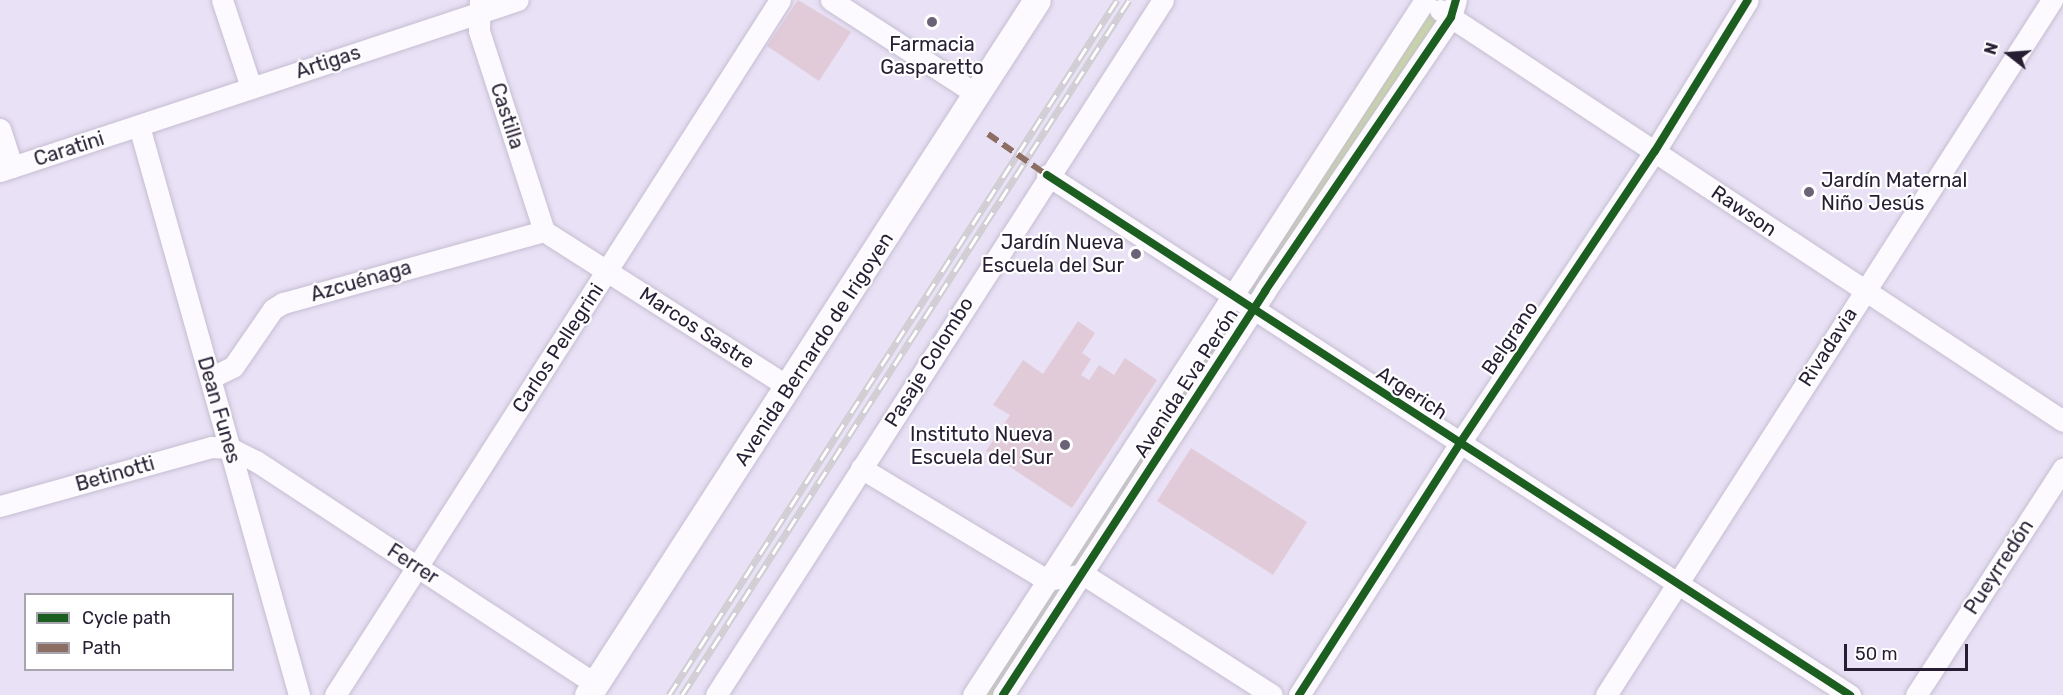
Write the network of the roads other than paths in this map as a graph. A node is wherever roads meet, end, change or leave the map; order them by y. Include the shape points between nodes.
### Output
1 (222, 0) edge
2 (518, 0) edge
3 (780, 0) edge
4 (831, 0) edge
5 (1037, 0) edge
6 (1163, 0) edge
7 (1426, 0) edge
8 (1748, 0) edge
9 (2054, 2) edge
10 (480, 6) edge
11 (1454, 9) edge
12 (251, 87) junction
13 (978, 95) junction
14 (139, 126) junction
15 (0, 129) edge
16 (1655, 151) junction
17 (6, 169) edge
18 (1047, 175) junction
19 (544, 231) junction
20 (608, 271) junction
21 (1864, 292) junction
22 (1230, 295) junction
23 (1253, 310) junction
24 (210, 378) junction
25 (790, 388) junction
26 (2063, 421) edge
27 (1460, 443) junction
28 (230, 448) junction
29 (861, 468) junction
30 (2063, 469) edge
31 (0, 506) edge
32 (417, 567) junction
33 (1083, 574) junction
34 (1047, 580) junction
35 (1677, 584) junction
36 (591, 689) edge
37 (299, 695) edge
38 (335, 695) edge
39 (716, 695) edge
40 (973, 695) edge
41 (1003, 695) edge
42 (1272, 695) edge
43 (1299, 695) edge
44 (1606, 695) edge
45 (1850, 695) edge
46 (1916, 695) edge

1 - 12 street
2 - 10 street, Artigas
3 - 20 street, Carlos Pellegrini
4 - 13 street
5 - 13 main road, Avenida Bernardo de Irigoyen
6 - 18 street, Pasaje Colombo
7 - 11 street, Rawson
7 - 22 street, Avenida Eva Perón
8 - 16 street, Belgrano
9 - 21 street, Rivadavia
10 - 12 street, Artigas
10 - 19 street, Castilla via 479,32
11 - 16 street, Rawson
11 - 23 street, Avenida Eva Perón
12 - 14 street, Artigas
13 - 25 main road, Avenida Bernardo de Irigoyen
14 - 17 street, Caratini
14 - 24 street, Dean Funes
15 - 17 street
16 - 21 street, Rawson
16 - 27 street, Belgrano
18 - 22 street, Argerich
18 - 29 street, Pasaje Colombo
19 - 20 street, Marcos Sastre
19 - 24 street, Azcuénaga via 283,303 273,309 233,367
20 - 25 street, Marcos Sastre
20 - 32 street, Carlos Pellegrini
21 - 26 street, Rawson
21 - 35 street, Rivadavia
22 - 23 street, Argerich
22 - 34 street, Avenida Eva Perón
23 - 27 street, Argerich
23 - 33 street, Avenida Eva Perón
24 - 28 street, Dean Funes
25 - 36 main road, Avenida Bernardo de Irigoyen
27 - 35 street, Argerich
27 - 43 street, Belgrano
28 - 31 street, Betinotti via 211,447
28 - 32 street, Ferrer
28 - 37 street, Dean Funes
29 - 34 street
29 - 39 street, Pasaje Colombo
30 - 46 street, Pueyrredón
32 - 36 street, Ferrer
32 - 38 street, Carlos Pellegrini
33 - 34 street
33 - 41 street, Avenida Eva Perón
33 - 42 street
34 - 40 street, Avenida Eva Perón
35 - 44 street, Rivadavia
35 - 45 street, Argerich

